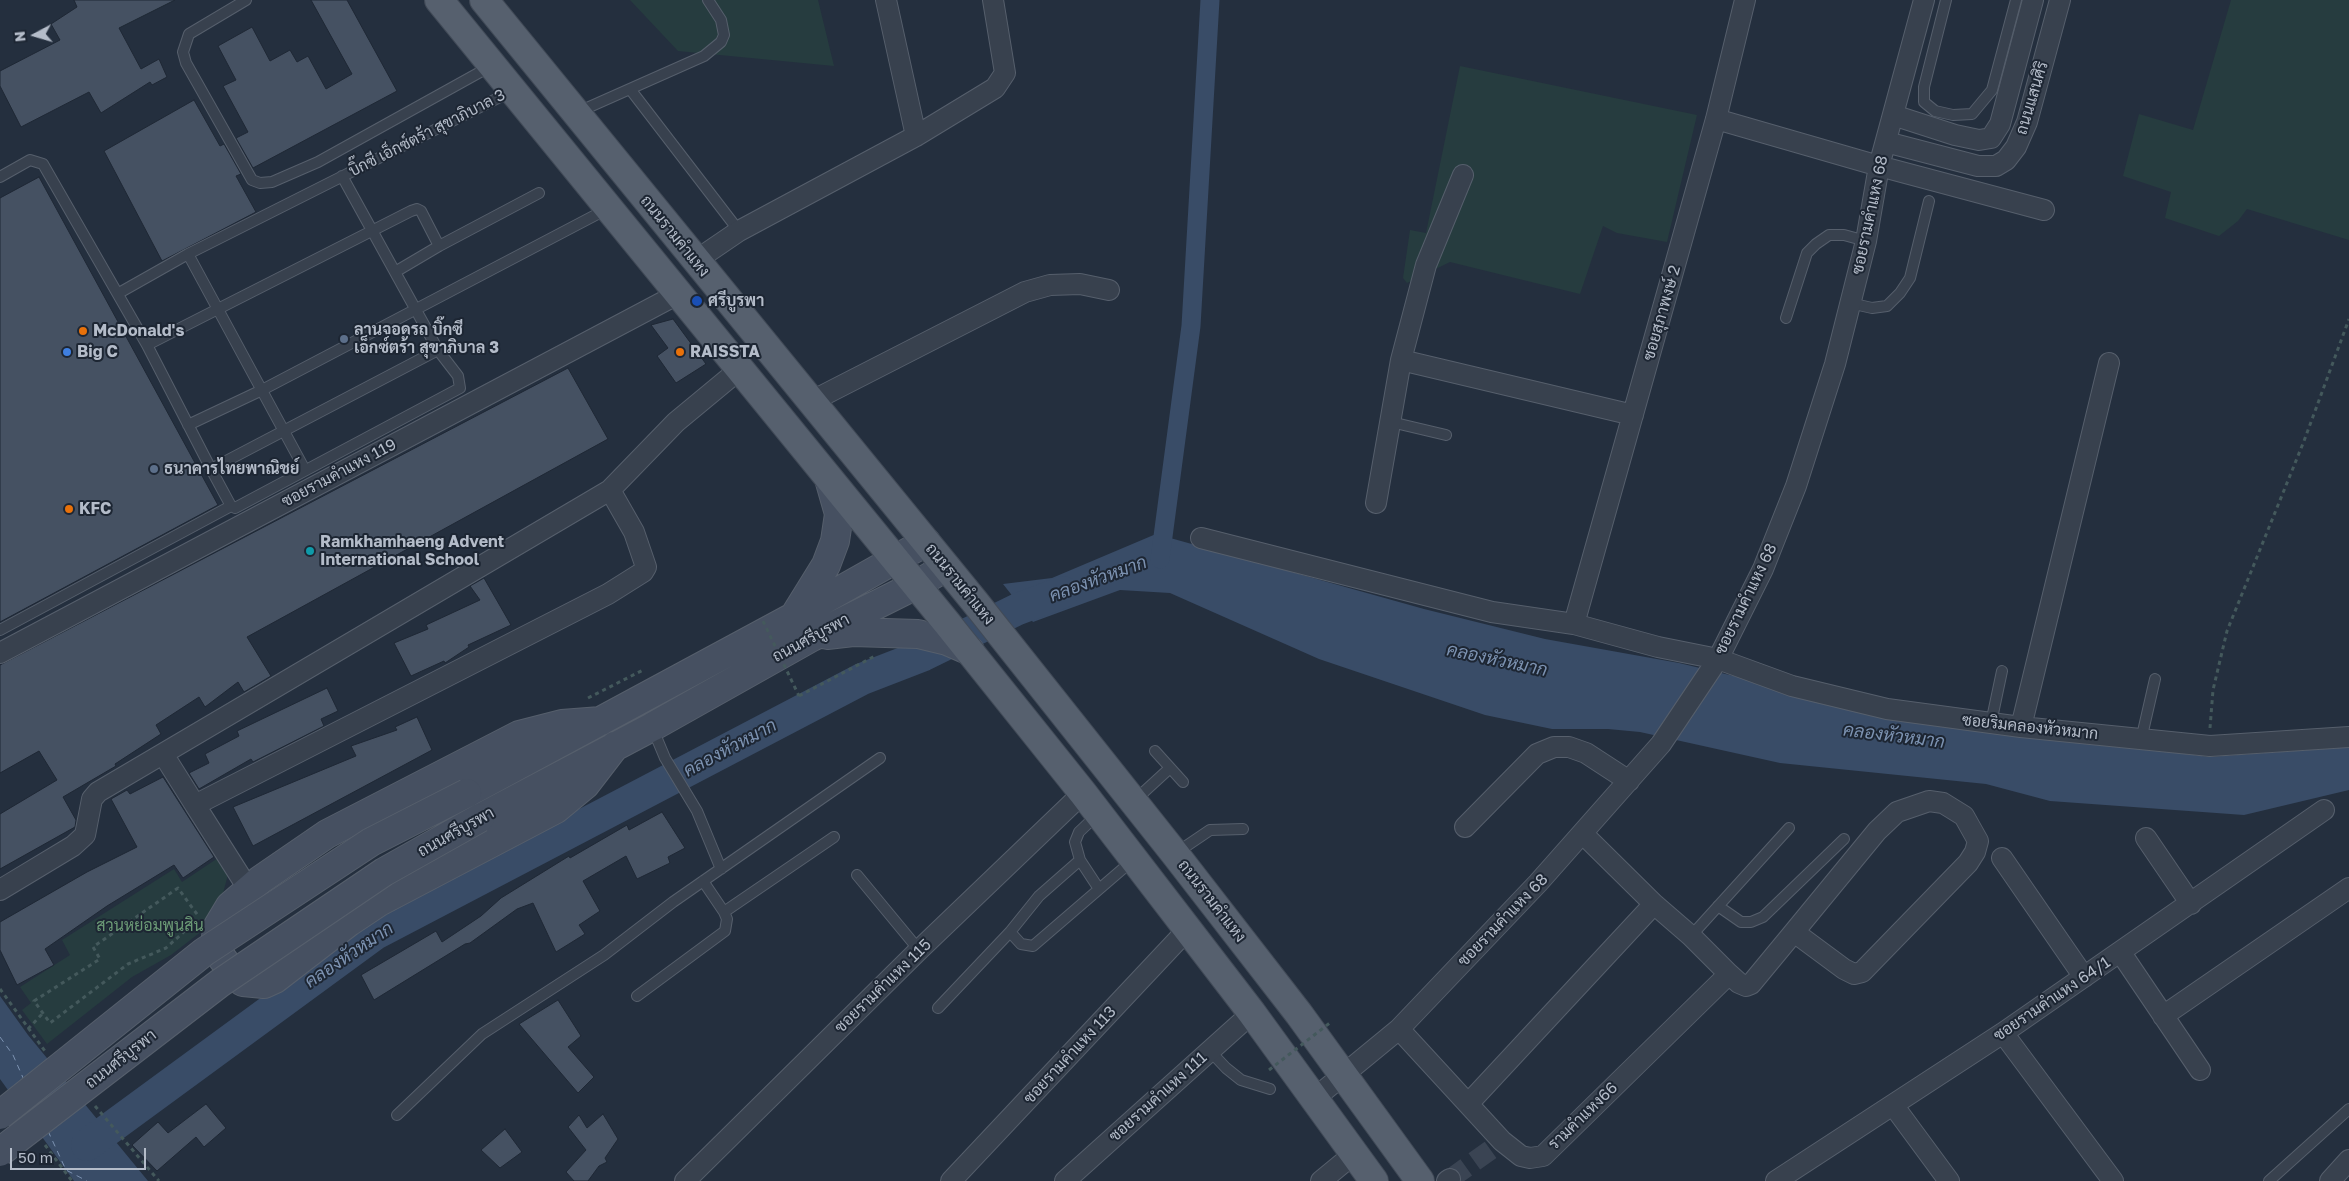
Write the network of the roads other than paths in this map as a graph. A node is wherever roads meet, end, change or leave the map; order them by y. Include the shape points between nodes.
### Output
1 (246, 0) edge
2 (439, 0) edge
3 (484, 0) edge
4 (708, 0) edge
5 (886, 0) edge
6 (993, 0) edge
7 (1745, 0) edge
8 (1924, 0) edge
9 (1946, 0) edge
10 (2016, 0) edge
11 (2034, 0) edge
12 (2060, 0) edge
13 (492, 65) junction
14 (630, 89) junction
15 (512, 90) junction
16 (575, 114) junction
17 (1893, 115) junction
18 (1716, 119) junction
19 (916, 136) junction
20 (1979, 140) junction
21 (1886, 142) junction
22 (1879, 166) junction
23 (1984, 166) junction
24 (1463, 175) dead end
25 (342, 176) junction
26 (0, 177) edge
27 (539, 193) dead end
28 (1929, 201) dead end
29 (608, 208) junction
30 (2044, 210) dead end
31 (372, 230) junction
32 (739, 231) junction
33 (1866, 241) junction
34 (439, 246) junction
35 (188, 254) junction
36 (695, 261) junction
37 (395, 272) junction
38 (1109, 290) dead end
39 (119, 294) junction
40 (678, 294) junction
41 (1850, 303) junction
42 (217, 308) junction
43 (416, 309) junction
44 (1786, 318) dead end
45 (147, 345) junction
46 (438, 350) junction
47 (1401, 360) junction
48 (2109, 363) dead end
49 (740, 368) junction
50 (262, 390) junction
51 (810, 402) junction
52 (1633, 415) junction
53 (1391, 422) junction
54 (188, 425) junction
55 (284, 432) junction
56 (1446, 435) dead end
57 (210, 469) junction
58 (305, 470) junction
59 (829, 479) junction
60 (610, 490) junction
61 (1376, 503) dead end
62 (232, 506) junction
63 (1201, 538) dead end
64 (926, 542) junction
65 (896, 561) junction
66 (946, 567) junction
67 (916, 585) junction
68 (1574, 624) junction
69 (803, 626) junction
70 (0, 630) edge
71 (970, 651) junction
72 (0, 653) edge
73 (1715, 663) junction
74 (2002, 671) dead end
75 (2155, 679) dead end
76 (601, 721) junction
77 (1991, 723) junction
78 (652, 726) junction
79 (2021, 726) junction
80 (2349, 737) edge
81 (2141, 740) junction
82 (615, 746) junction
83 (1155, 751) dead end
84 (163, 754) junction
85 (880, 758) dead end
86 (1170, 768) junction
87 (1629, 781) junction
88 (1182, 782) dead end
89 (1134, 802) junction
90 (1091, 804) junction
91 (195, 805) junction
92 (2324, 810) dead end
93 (1465, 827) dead end
94 (1789, 828) dead end
95 (1243, 829) dead end
96 (1583, 834) junction
97 (834, 837) dead end
98 (2146, 838) dead end
99 (1844, 840) dead end
100 (1175, 854) junction
101 (2002, 858) dead end
102 (1080, 860) junction
103 (1134, 860) junction
104 (721, 869) junction
105 (857, 875) dead end
106 (703, 881) junction
107 (2349, 888) edge
108 (1099, 889) junction
109 (0, 890) edge
110 (249, 890) junction
111 (1654, 904) junction
112 (2191, 904) junction
113 (1718, 906) junction
114 (724, 912) junction
115 (1188, 930) junction
116 (1010, 932) junction
117 (1794, 932) junction
118 (1691, 936) junction
119 (919, 950) junction
120 (2121, 953) junction
121 (1729, 974) junction
122 (2084, 977) junction
123 (637, 996) dead end
124 (938, 1008) dead end
125 (1252, 1013) junction
126 (2164, 1016) junction
127 (1399, 1029) junction
128 (2003, 1033) junction
129 (1210, 1051) junction
130 (2200, 1070) dead end
131 (1343, 1073) junction
132 (1270, 1089) dead end
133 (1315, 1098) junction
134 (1468, 1104) junction
135 (1893, 1105) junction
136 (2349, 1109) edge
137 (0, 1115) edge
138 (397, 1116) dead end
139 (0, 1152) edge
140 (1355, 1153) junction
141 (2349, 1160) edge
142 (1781, 1180) edge
143 (685, 1181) edge
144 (952, 1181) edge
145 (1065, 1181) edge
146 (1321, 1181) edge
147 (1374, 1181) edge
148 (1420, 1181) edge
149 (1948, 1181) edge
150 (2113, 1181) edge
151 (2269, 1181) edge
152 (2330, 1181) edge

1 - 13 lane via 189,34 183,52 252,180 260,183 272,182 318,162
2 - 13 main road
3 - 16 main road, ถนนรามคำแหง
4 - 14 lane via 721,20 724,35 721,42 704,56
5 - 19 street
6 - 19 street via 1004,73 995,88
7 - 18 street, ซอยสุภาพงษ์ 2
8 - 17 street, ซอยรามคำแหง 68
9 - 10 lane via 1924,87 1924,102 1936,111 1953,115 1972,114 1992,90
11 - 20 street, ถนนแสนศิริ via 2000,124 1991,138
12 - 23 street, ถนนแสนศิริ via 2027,122 2016,147 2006,160 1996,166
13 - 15 main road
14 - 16 lane
14 - 32 lane
15 - 25 lane, บิ๊กซี เอ็กซ์ตร้า สุขาภิบาล 3
15 - 29 main road
16 - 36 main road, ถนนรามคำแหง
17 - 20 street
17 - 21 street, ซอยรามคำแหง 68
18 - 22 street
18 - 52 street, ซอยสุภาพงษ์ 2
19 - 32 street
20 - 23 street
21 - 22 street, ซอยรามคำแหง 68
21 - 23 street
22 - 30 street
22 - 33 street, ซอยรามคำแหง 68
24 - 47 street via 1424,271
25 - 31 lane, บิ๊กซี เอ็กซ์ตร้า สุขาภิบาล 3
25 - 35 lane, บิ๊กซี เอ็กซ์ตร้า สุขาภิบาล 3
26 - 39 lane via 30,160 43,164
27 - 34 lane
28 - 41 lane via 1910,278 1900,293 1887,306 1872,308
29 - 40 main road
29 - 43 lane
31 - 34 lane via 417,209
31 - 37 lane, บิ๊กซี เอ็กซ์ตร้า สุขาภิบาล 3
31 - 42 lane
32 - 36 street
33 - 41 street, ซอยรามคำแหง 68
33 - 44 lane via 1829,235 1816,244 1808,253
34 - 37 lane
35 - 39 lane, บิ๊กซี เอ็กซ์ตร้า สุขาภิบาล 3
35 - 42 lane
36 - 51 main road, ถนนรามคำแหง
37 - 43 lane, บิ๊กซี เอ็กซ์ตร้า สุขาภิบาล 3
38 - 51 street via 1080,284 1050,285 1024,292
39 - 45 lane
40 - 49 main road
40 - 72 street, ซอยรามคำแหง 119
41 - 73 street, ซอยรามคำแหง 68 via 1835,364 1796,486 1763,568
42 - 45 lane
42 - 50 lane
43 - 46 lane, บิ๊กซี เอ็กซ์ตร้า สุขาภิบาล 3
43 - 50 lane
45 - 54 lane
46 - 55 lane
46 - 58 lane, บิ๊กซี เอ็กซ์ตร้า สุขาภิบาล 3 via 458,376 460,388
47 - 52 street
47 - 53 street
48 - 79 street
49 - 59 main road
49 - 60 street via 676,422
50 - 54 lane
50 - 55 lane
51 - 64 main road, ถนนรามคำแหง
52 - 68 street, ซอยสุภาพงษ์ 2
53 - 56 lane
53 - 61 street
54 - 57 lane
55 - 57 lane
55 - 58 lane
57 - 62 lane
58 - 62 lane, บิ๊กซี เอ็กซ์ตร้า สุขาภิบาล 3 via 235,508
59 - 65 main road
59 - 69 street via 839,514 835,541
60 - 84 street
60 - 91 street via 634,532 646,562 643,572 608,594
62 - 70 lane, บิ๊กซี เอ็กซ์ตร้า สุขาภิบาล 3
63 - 68 street, ซอยริมคลองหัวหมาก via 1492,612
64 - 65 street, ถนนศรีบูรพา
64 - 66 main road, ถนนรามคำแหง
65 - 67 main road
65 - 69 street, ถนนศรีบูรพา
66 - 67 street, ถนนศรีบูรพา
66 - 89 main road, ถนนรามคำแหง
67 - 69 street, ถนนศรีบูรพา
67 - 71 main road
68 - 73 street, ซอยริมคลองหัวหมาก
69 - 71 street via 853,632 881,643 918,634
69 - 76 street, ถนนศรีบูรพา
69 - 78 street, ถนนศรีบูรพา
71 - 90 main road
73 - 77 street, ซอยริมคลองหัวหมาก via 1887,709
73 - 87 street, ซอยรามคำแหง 68 via 1661,744
74 - 77 lane
75 - 81 lane
76 - 110 street via 542,728 501,743 327,834
76 - 137 street, ถนนศรีบูรพา, bridge via 371,842 204,952
77 - 79 street, ซอยริมคลองหัวหมาก
78 - 82 street, ถนนศรีบูรพา
78 - 104 lane via 665,758 697,811
79 - 81 street, ซอยริมคลองหัวหมาก
80 - 81 street, ซอยริมคลองหัวหมาก via 2210,746
82 - 110 street via 585,785 556,809 379,902 264,984 253,984 236,977 217,949 218,926 223,915
82 - 139 street, ถนนศรีบูรพา, bridge via 384,872 220,983
83 - 86 lane
84 - 91 street
84 - 109 street via 98,792 92,799 84,835 73,846
85 - 104 lane
86 - 88 lane
86 - 89 lane
87 - 93 street via 1586,753 1569,747 1554,747 1537,754
87 - 96 street, ซอยรามคำแหง 68
89 - 100 main road, ถนนรามคำแหง
90 - 102 lane via 1075,842
90 - 103 main road
90 - 119 street, ซอยรามคำแหง 115
91 - 110 street
92 - 112 street, ซอยรามคำแหง 64/1
94 - 113 lane
95 - 100 lane via 1210,830
96 - 111 street
96 - 127 street, ซอยรามคำแหง 68
97 - 114 lane
98 - 112 street
99 - 113 lane via 1763,917 1741,922
100 - 131 main road, ถนนรามคำแหง
101 - 122 street
102 - 108 lane
102 - 116 lane via 1039,896
103 - 108 lane
103 - 115 main road
104 - 106 lane
105 - 119 lane
106 - 114 lane
106 - 138 lane via 604,955 482,1034
107 - 126 street
108 - 116 lane via 1033,946 1021,944
111 - 118 street
111 - 134 street
112 - 120 street, ซอยรามคำแหง 64/1
113 - 118 lane
114 - 123 lane via 727,919 724,931
115 - 125 main road
115 - 144 street, ซอยรามคำแหง 113
116 - 124 lane
117 - 117 street via 1877,831 1897,812 1928,801 1943,803 1964,816 1978,841 1976,852 1862,972 1854,974 1844,969
117 - 121 street via 1751,984 1739,983
118 - 121 street
119 - 143 street, ซอยรามคำแหง 115
120 - 122 street, ซอยรามคำแหง 64/1
120 - 126 street
121 - 134 street, รามคำแหง66 via 1542,1156 1521,1156 1501,1142
122 - 128 street, ซอยรามคำแหง 64/1
125 - 129 street, ซอยรามคำแหง 111
125 - 133 main road
126 - 130 street
127 - 131 street, ซอยรามคำแหง 68
127 - 134 street, รามคำแหง66
128 - 135 street, ซอยรามคำแหง 64/1
128 - 150 street
129 - 132 lane via 1241,1080
129 - 145 street, ซอยรามคำแหง 111
131 - 133 street, ซอยรามคำแหง 68
131 - 148 main road, ถนนรามคำแหง
133 - 140 main road
135 - 142 street, ซอยรามคำแหง 64/1
135 - 149 street
136 - 151 lane
140 - 146 street
140 - 147 main road
141 - 152 street

